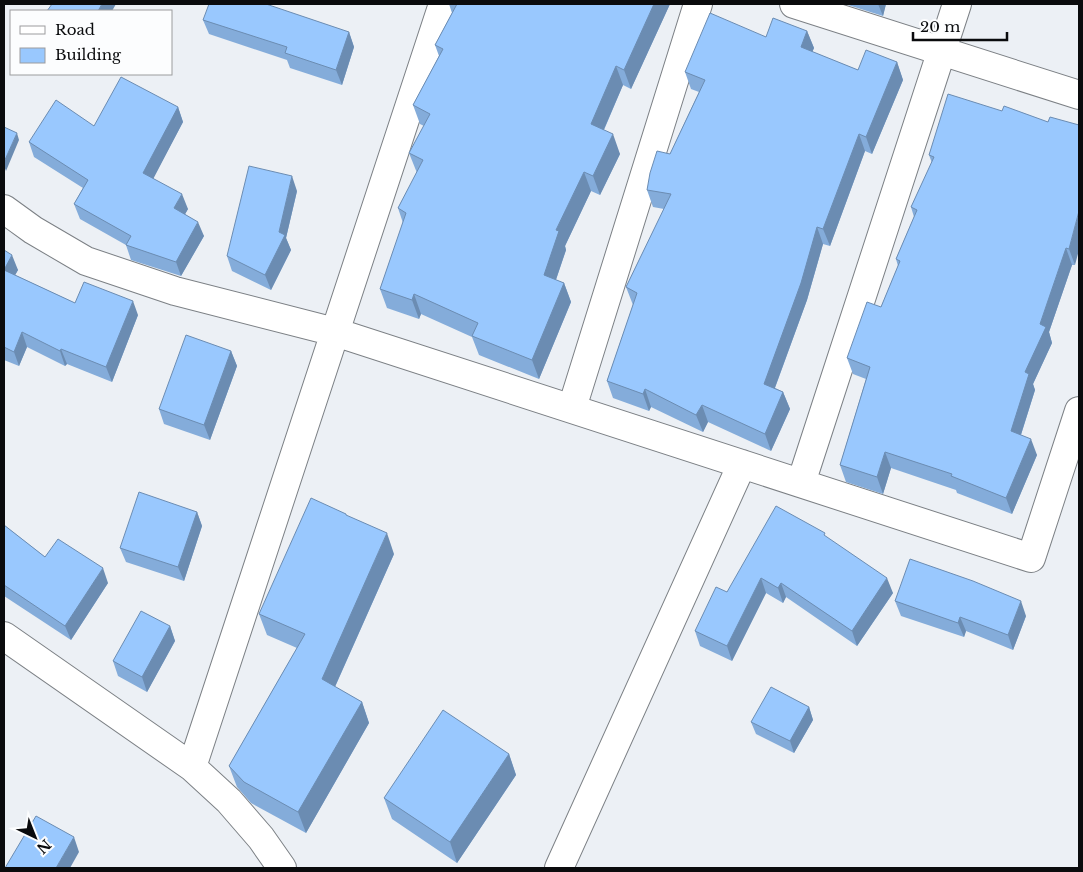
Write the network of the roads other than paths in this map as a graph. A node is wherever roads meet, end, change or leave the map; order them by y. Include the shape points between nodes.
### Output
1 (443, 4) edge
2 (698, 4) edge
3 (794, 4) edge
4 (957, 4) edge
5 (942, 51) junction
6 (1079, 96) edge
7 (4, 209) edge
8 (335, 332) junction
9 (572, 408) junction
10 (1079, 411) edge
11 (742, 464) junction
12 (801, 483) junction
13 (4, 636) edge
14 (192, 767) junction
15 (282, 868) edge
16 (559, 868) edge

1 - 8 street
2 - 9 street
3 - 5 street
4 - 5 street
5 - 6 street
5 - 12 street
7 - 8 street via 86,261 175,291
8 - 9 street
8 - 14 street
9 - 11 street
10 - 12 street via 1031,558
11 - 12 street
11 - 16 street
13 - 14 street
14 - 15 street via 229,801

